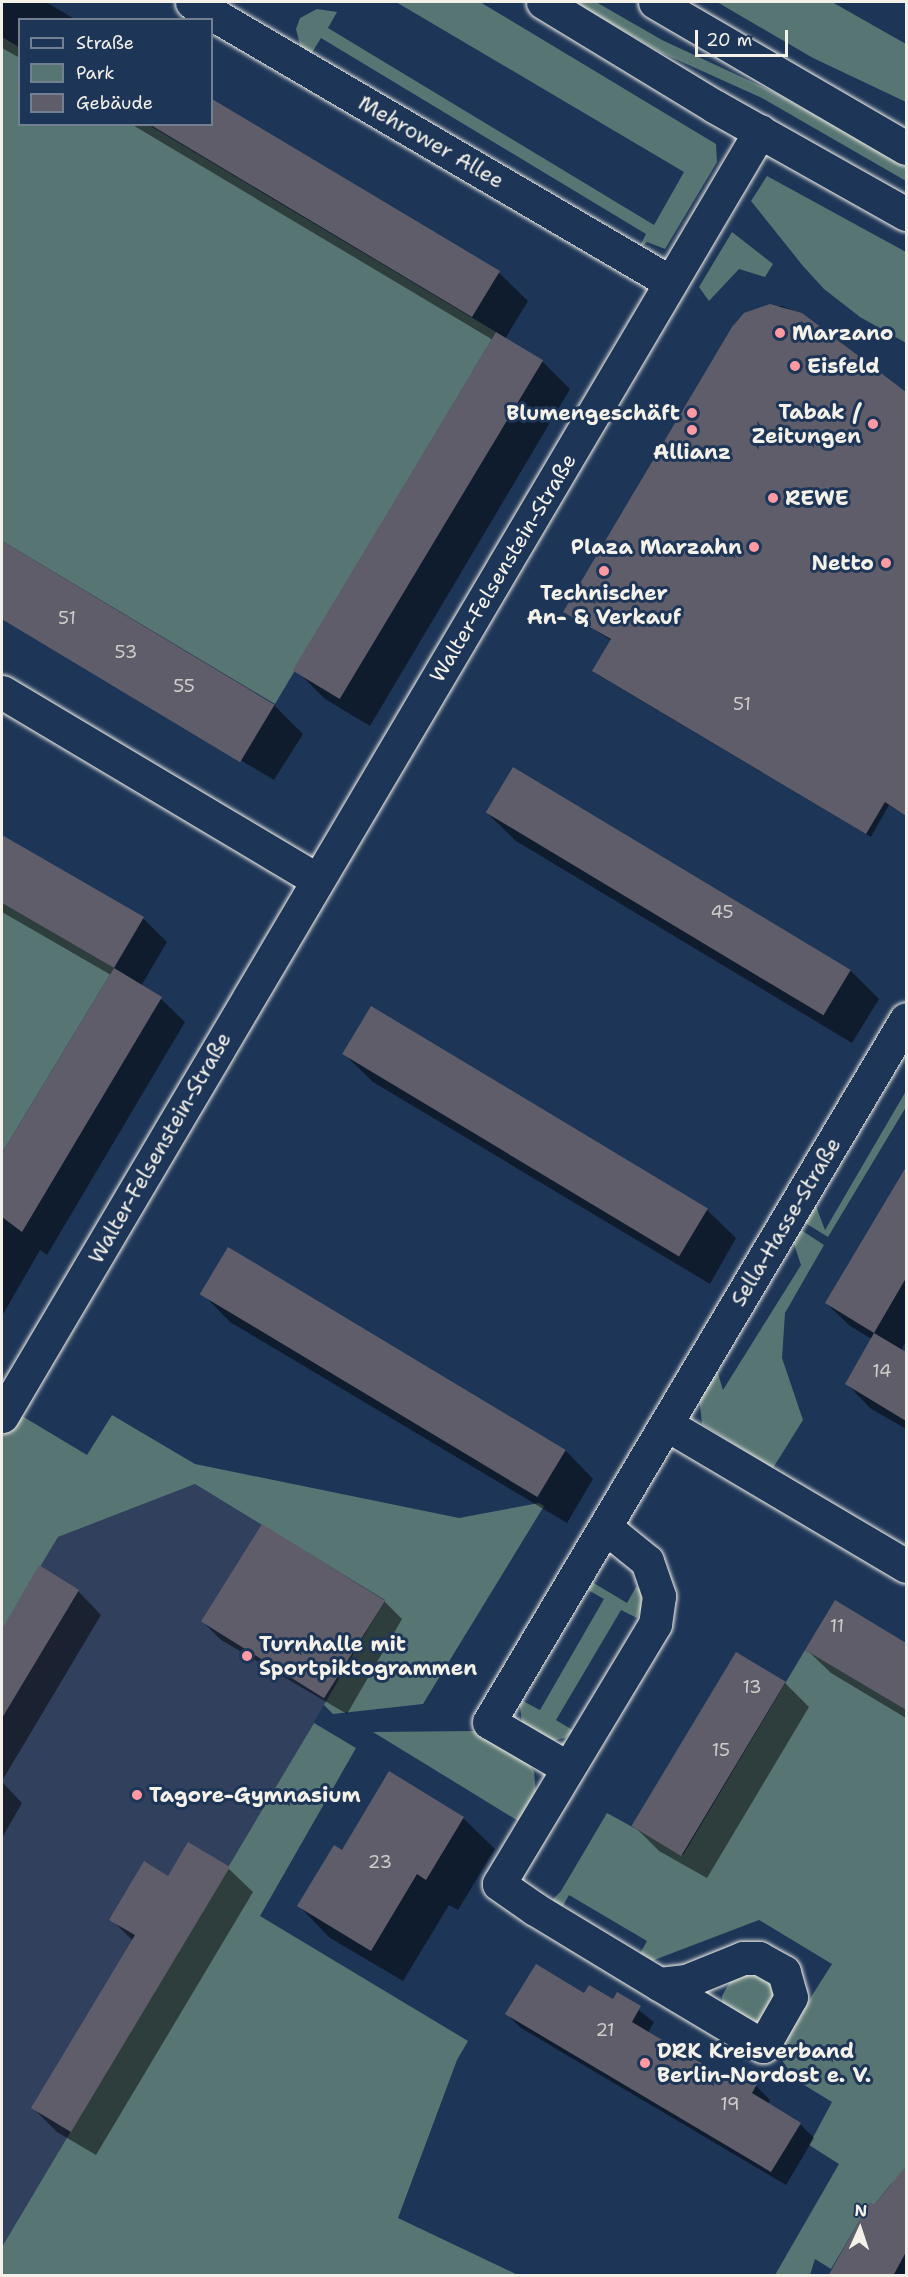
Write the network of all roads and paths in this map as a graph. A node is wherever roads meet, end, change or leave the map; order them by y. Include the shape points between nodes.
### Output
1 (192, 2) edge
2 (543, 2) edge
3 (655, 2) edge
4 (760, 131) junction
5 (906, 148) edge
6 (906, 214) edge
7 (670, 282) junction
8 (2, 693) edge
9 (316, 879) junction
10 (906, 1019) edge
11 (2, 1416) edge
12 (666, 1424) junction
13 (605, 1527) junction
14 (906, 1566) edge
15 (568, 1768) junction
16 (658, 1984) dead end

1 - 7 street, Mehrower Allee
2 - 4 street
3 - 5 street
4 - 6 street
4 - 7 street, Walter-Felsenstein-Straße
7 - 9 street, Walter-Felsenstein-Straße
8 - 9 street
9 - 11 street, Walter-Felsenstein-Straße
10 - 12 street, Sella-Hasse-Straße
12 - 13 street, Sella-Hasse-Straße
12 - 14 street
13 - 15 street via 647,1561 658,1596 655,1624
13 - 15 street, Sella-Hasse-Straße via 489,1722
15 - 16 street via 499,1884

